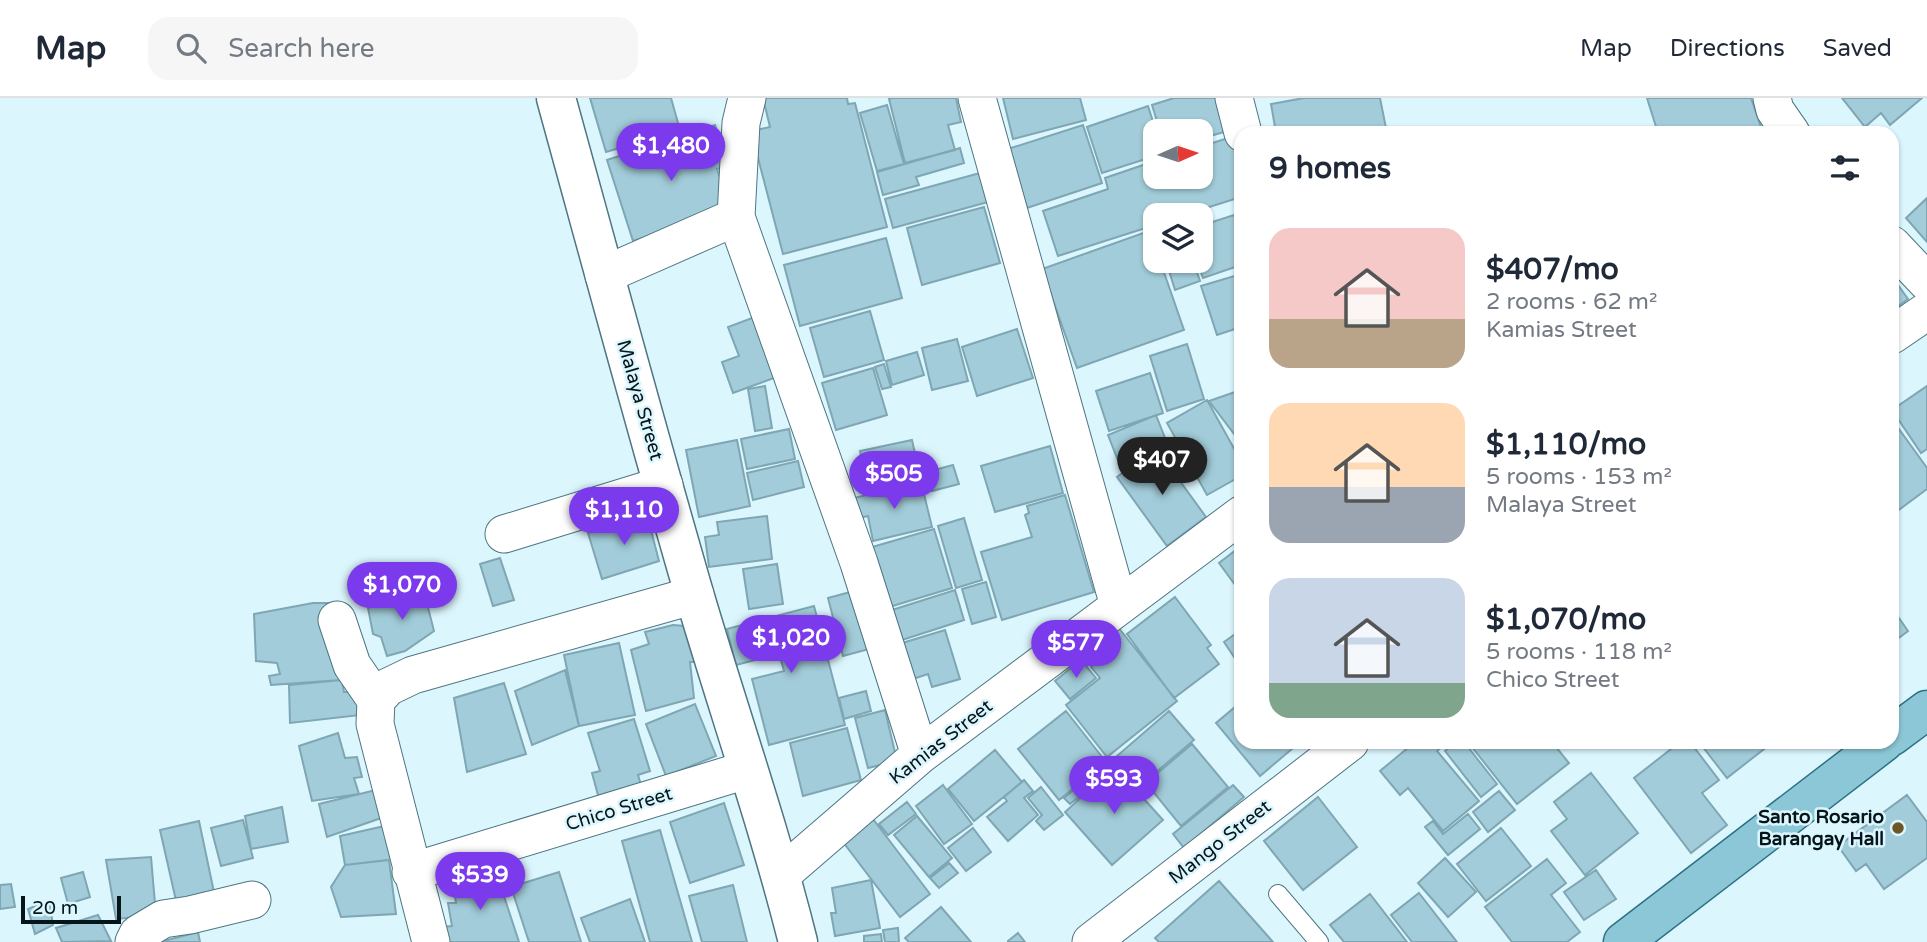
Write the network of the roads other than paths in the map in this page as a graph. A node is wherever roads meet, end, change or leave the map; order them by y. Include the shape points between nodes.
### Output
1 (556, 98) edge
2 (747, 98) edge
3 (977, 98) edge
4 (1234, 98) edge
5 (1772, 98) edge
6 (1241, 126) edge
7 (1786, 126) edge
8 (736, 217) junction
9 (1899, 252) edge
10 (604, 275) junction
11 (1927, 282) edge
12 (1927, 311) edge
13 (1899, 330) edge
14 (664, 485) junction
15 (1234, 520) edge
16 (504, 534) dead end
17 (695, 596) junction
18 (1119, 606) junction
19 (337, 620) dead end
20 (376, 700) junction
21 (1927, 710) edge
22 (1899, 731) edge
23 (1341, 749) edge
24 (1875, 749) edge
25 (920, 755) junction
26 (747, 770) junction
27 (411, 872) junction
28 (781, 875) junction
29 (1278, 894) dead end
30 (252, 900) dead end
31 (134, 942) edge
32 (430, 942) edge
33 (798, 942) edge
34 (1091, 942) edge
35 (1320, 942) edge
36 (1623, 942) edge

1 - 10 street, Malaya Street
2 - 8 street via 741,123
3 - 18 street
4 - 6 street
5 - 7 street
8 - 10 street
8 - 25 street via 859,563
9 - 11 street
10 - 14 street, Malaya Street
12 - 13 street
14 - 16 street
14 - 17 street, Malaya Street
15 - 18 street, Kamias Street
17 - 20 street via 413,675 388,687
17 - 26 street, Malaya Street
18 - 25 street, Kamias Street
19 - 20 street via 352,665
20 - 27 street via 374,724
21 - 22 main road
23 - 34 street, Mango Street
24 - 36 main road
25 - 28 street, Kamias Street
26 - 27 street, Chico Street
26 - 28 street, Malaya Street
27 - 32 street
28 - 33 street, Malaya Street
29 - 35 lane
30 - 31 street via 163,919 138,934

